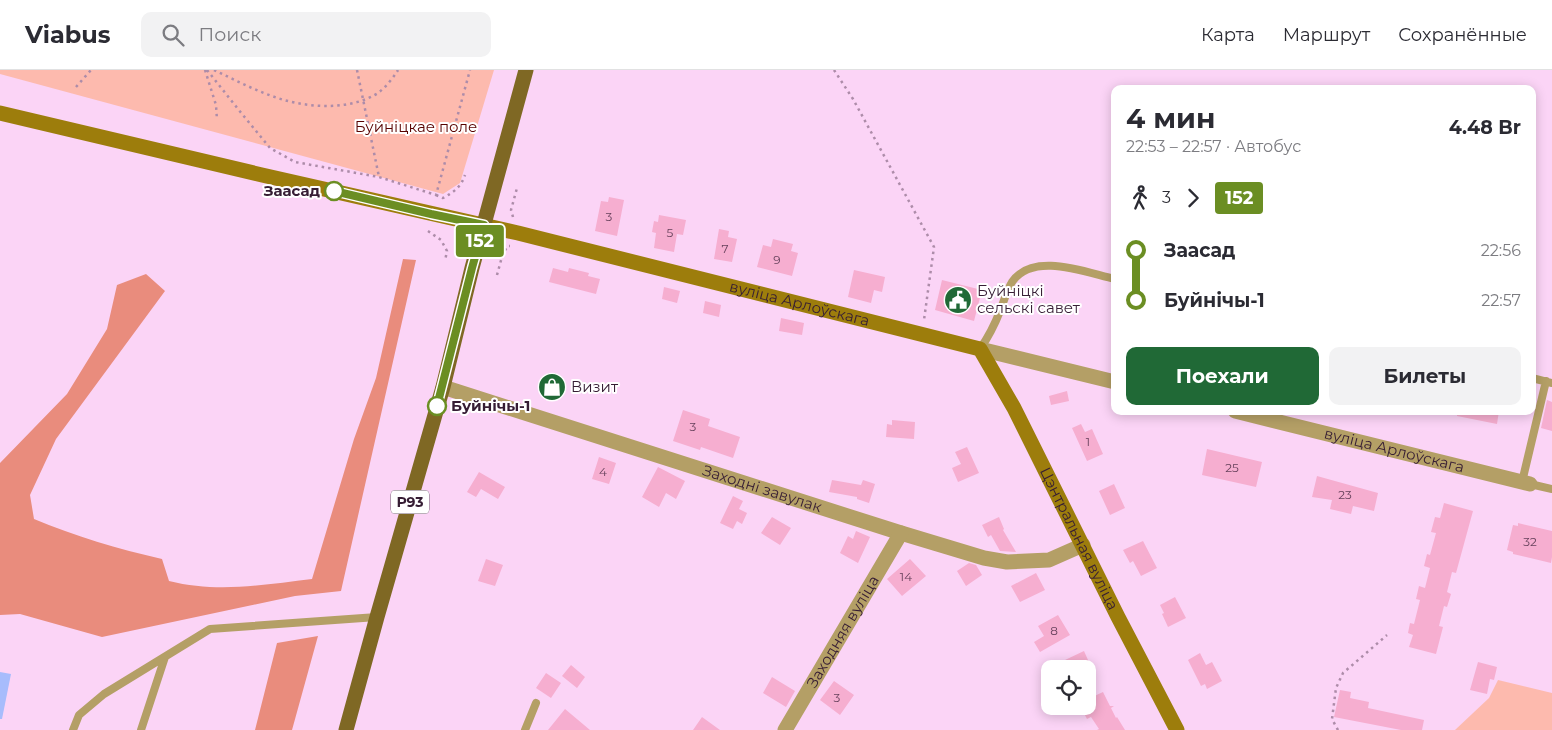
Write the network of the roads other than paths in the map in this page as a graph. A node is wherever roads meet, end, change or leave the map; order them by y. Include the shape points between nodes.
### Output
1 (526, 70) edge
2 (0, 113) edge
3 (484, 225) junction
4 (1111, 278) edge
5 (980, 348) junction
6 (1536, 379) edge
7 (1111, 381) edge
8 (1549, 382) edge
9 (442, 387) junction
10 (1251, 415) edge
11 (1526, 483) junction
12 (1552, 489) edge
13 (901, 533) junction
14 (1083, 544) junction
15 (377, 617) junction
16 (164, 657) junction
17 (536, 703) dead end
18 (73, 730) edge
19 (141, 730) edge
20 (346, 730) edge
21 (524, 730) edge
22 (785, 730) edge
23 (1177, 730) edge

1 - 3 main road, Р93
2 - 3 street, вуліца Арлоўскага
3 - 5 street, вуліца Арлоўскага
3 - 9 main road, Р93
4 - 5 lane via 1059,266 1036,266 1028,270 1012,281 992,329
5 - 7 street, вуліца Арлоўскага
5 - 14 street, Цэнтральная вуліца
6 - 8 lane
8 - 11 lane
9 - 13 street, Заходні завулак
9 - 15 main road, Р93
10 - 11 street, вуліца Арлоўскага
11 - 12 lane, вуліца Арлоўскага
13 - 14 street, Заходні завулак via 1007,562 1049,560
13 - 22 street, Заходняя вуліца
14 - 23 street, Цэнтральная вуліца
15 - 16 lane via 210,629
15 - 20 main road, Р93
16 - 18 lane via 104,694 78,715
16 - 19 lane
17 - 21 lane

